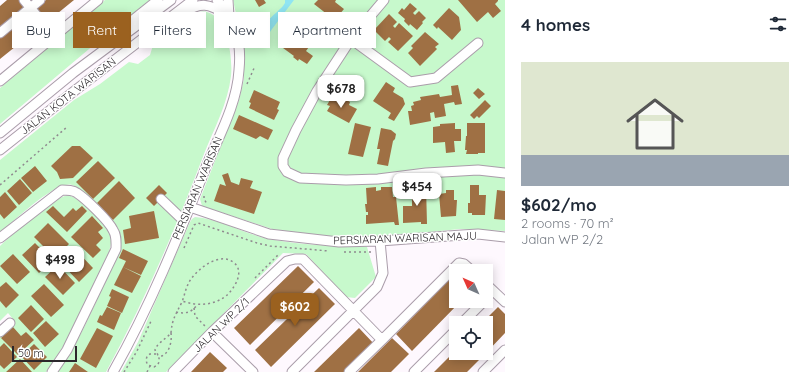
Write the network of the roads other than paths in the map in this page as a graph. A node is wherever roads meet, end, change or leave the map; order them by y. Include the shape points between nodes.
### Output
1 (24, 0) edge
2 (40, 0) edge
3 (98, 0) edge
4 (158, 0) edge
5 (171, 0) edge
6 (193, 0) edge
7 (217, 0) edge
8 (228, 0) edge
9 (384, 0) edge
10 (31, 8) junction
11 (34, 12) edge
12 (222, 12) edge
13 (226, 12) edge
14 (229, 12) edge
15 (374, 12) edge
16 (65, 28) edge
17 (0, 32) edge
18 (478, 43) dead end
19 (40, 48) edge
20 (239, 48) edge
21 (345, 48) edge
22 (363, 48) edge
23 (73, 73) junction
24 (0, 81) edge
25 (73, 92) junction
26 (0, 133) edge
27 (0, 150) edge
28 (505, 173) edge
29 (161, 200) dead end
30 (190, 207) junction
31 (184, 221) junction
32 (0, 238) edge
33 (505, 238) edge
34 (380, 241) junction
35 (449, 274) edge
36 (494, 291) edge
37 (505, 302) edge
38 (477, 308) edge
39 (354, 312) junction
40 (469, 316) edge
41 (10, 323) dead end
42 (209, 330) junction
43 (0, 332) edge
44 (449, 337) edge
45 (382, 340) junction
46 (505, 350) edge
47 (52, 372) edge
48 (113, 372) edge
49 (173, 372) edge
50 (253, 372) edge
51 (292, 372) edge
52 (349, 372) edge
53 (414, 372) edge
54 (483, 372) edge

1 - 10 street
2 - 10 street
3 - 16 street
4 - 23 street via 106,40
5 - 23 street, JALAN KOTA WARISAN
6 - 25 street, JALAN KOTA WARISAN
7 - 13 street, PERSIARAN WARISAN
8 - 14 street
9 - 15 street
10 - 11 street
10 - 17 street
12 - 25 street via 203,4 193,7 118,63
18 - 22 street via 436,78 410,82
19 - 24 street
20 - 30 street, PERSIARAN WARISAN via 238,84 233,101
21 - 28 street via 296,130 283,158 283,166 287,172 300,178 346,180 478,170
23 - 26 street, JALAN KOTA WARISAN
25 - 27 street, JALAN KOTA WARISAN
29 - 31 street
30 - 31 street, PERSIARAN WARISAN
30 - 34 street, PERSIARAN WARISAN MAJU via 269,234 339,242
31 - 48 street, PERSIARAN WARISAN via 130,344
32 - 47 street via 62,190 77,193 113,229 116,249 67,350
33 - 34 street, PERSIARAN WARISAN MAJU via 478,234
34 - 39 street via 383,273 377,287
35 - 45 street
36 - 37 street
38 - 40 street
39 - 42 street, JALAN WP 2/1 via 303,259 295,259 287,261
39 - 45 street
39 - 51 street
41 - 43 street
42 - 49 street, JALAN WP 2/1
42 - 50 street
44 - 53 street
45 - 52 street
46 - 54 street

